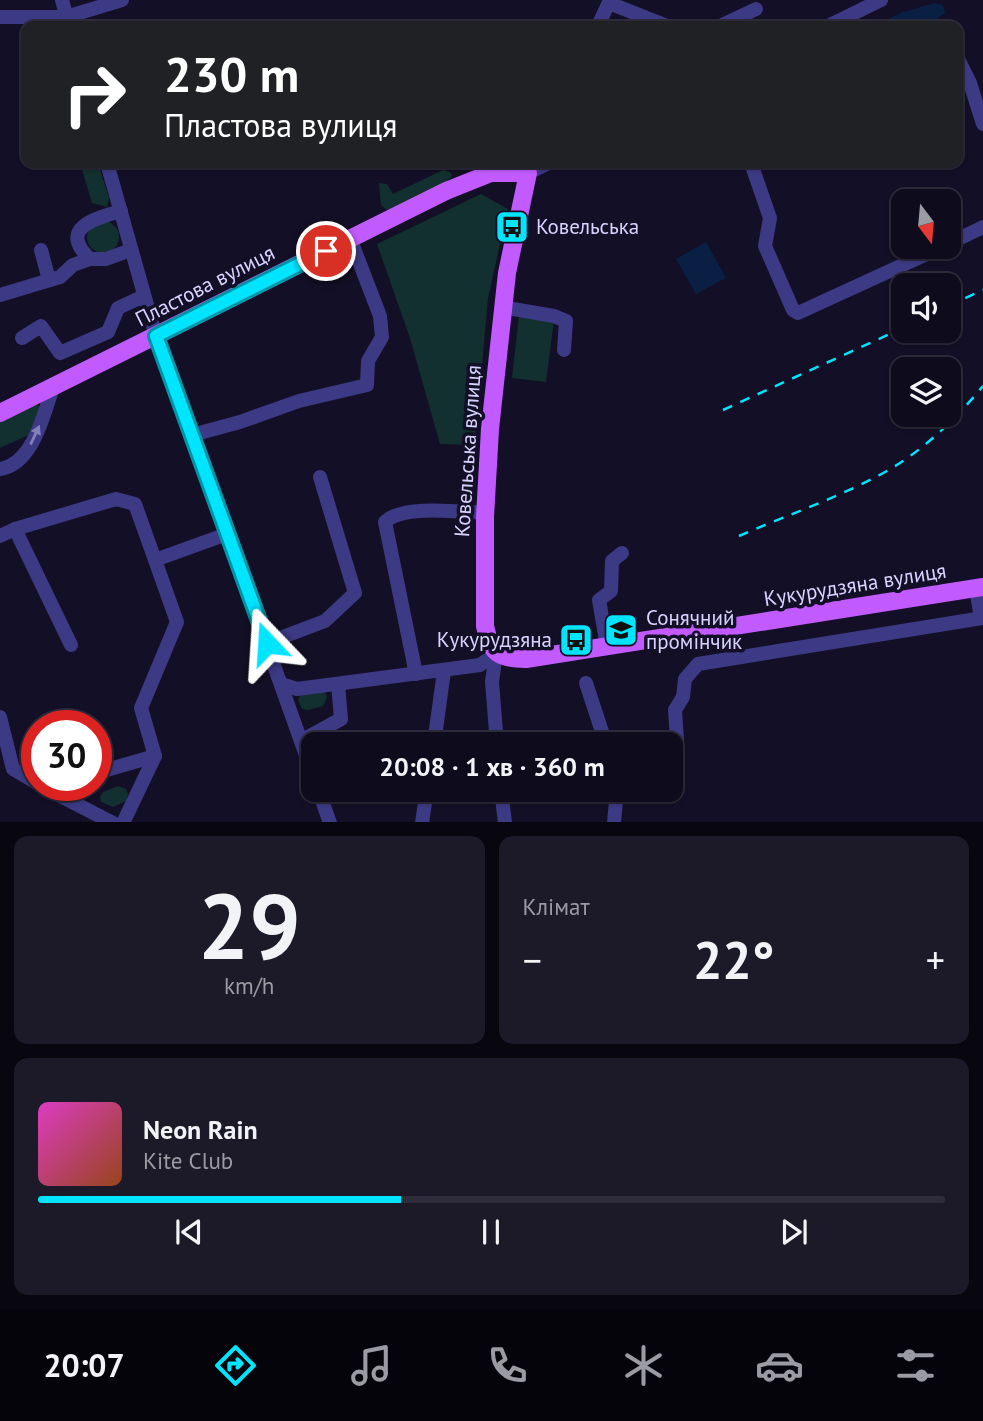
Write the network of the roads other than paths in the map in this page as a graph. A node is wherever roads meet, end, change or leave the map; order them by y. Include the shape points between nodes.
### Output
1 (62, 0) edge
2 (121, 0) edge
3 (881, 0) edge
4 (609, 2) edge
5 (756, 9) dead end
6 (0, 17) edge
7 (54, 21) edge
8 (68, 21) edge
9 (70, 21) edge
10 (600, 21) edge
11 (644, 21) edge
12 (731, 21) edge
13 (838, 21) edge
14 (963, 69) edge
15 (983, 124) edge
16 (108, 168) edge
17 (531, 168) edge
18 (753, 168) edge
19 (121, 211) junction
20 (983, 228) edge
21 (350, 238) junction
22 (961, 238) edge
23 (41, 250) dead end
24 (131, 250) junction
25 (90, 259) junction
26 (916, 259) edge
27 (49, 280) junction
28 (0, 295) edge
29 (144, 296) junction
30 (502, 306) junction
31 (156, 336) junction
32 (22, 338) dead end
33 (564, 350) dead end
34 (53, 387) junction
35 (0, 413) edge
36 (192, 435) junction
37 (0, 468) edge
38 (320, 477) dead end
39 (485, 513) junction
40 (15, 529) junction
41 (227, 534) junction
42 (0, 536) edge
43 (622, 553) dead end
44 (155, 560) junction
45 (980, 588) edge
46 (982, 618) edge
47 (267, 643) junction
48 (71, 645) dead end
49 (607, 646) junction
50 (496, 653) junction
51 (444, 671) junction
52 (416, 674) junction
53 (586, 683) dead end
54 (281, 684) junction
55 (338, 684) junction
56 (0, 717) edge
57 (317, 732) edge
58 (436, 732) edge
59 (496, 732) edge
60 (602, 732) edge
61 (676, 732) edge
62 (301, 741) edge
63 (155, 756) junction
64 (112, 768) edge
65 (21, 773) edge
66 (73, 801) edge
67 (323, 802) edge
68 (425, 802) edge
69 (503, 802) edge
70 (616, 802) edge
71 (113, 822) edge
72 (123, 822) edge
73 (330, 822) edge
74 (422, 822) edge
75 (505, 822) edge
76 (614, 822) edge

1 - 8 street
2 - 9 street
3 - 13 street
4 - 10 street
4 - 11 street
5 - 12 street
6 - 7 street
14 - 15 street
16 - 19 street
17 - 21 main road, Пластова вулиця via 491,173
17 - 30 main road, Ковельська вулиця
18 - 26 street via 770,218 765,246 798,313
19 - 24 street
19 - 25 street via 83,224 79,242
20 - 22 street
21 - 31 main road, Пластова вулиця
21 - 36 street via 380,316 382,337 368,361 367,385
23 - 27 street
24 - 25 street
24 - 29 street
25 - 27 street
27 - 28 street
29 - 31 street
29 - 32 street via 118,308 108,332 60,353 41,326
30 - 33 street via 566,321
30 - 39 main road, Ковельська вулиця
31 - 34 main road, Пластова вулиця
31 - 36 street
34 - 35 main road, Пластова вулиця
37 -> 34 street via 26,453
36 - 41 street
38 - 47 street via 355,593 325,621
39 - 50 main road, Ковельська вулиця via 485,626
39 - 52 street via 423,511 385,522
40 - 42 street
40 - 44 street via 116,499 135,504
40 - 48 street
41 - 44 street
41 - 47 street
43 - 49 street via 612,561 611,591 599,600
44 - 63 street via 177,622 141,708
45 - 46 street
45 - 49 main road, Кукурудзяна вулиця
46 - 61 street via 698,664 685,679 683,697 675,710
47 - 54 street
49 - 50 main road, Кукурудзяна вулиця via 526,659
50 - 51 street via 480,665
50 - 59 street, Ковельська вулиця via 492,682
51 - 52 street
51 - 58 street
52 - 55 street
53 - 60 street
54 - 55 street via 297,689
54 - 62 street
55 - 57 street via 341,719
56 - 65 street via 13,769
63 - 64 street
63 - 72 street
66 - 71 street
67 - 73 street
68 - 74 street
69 - 75 street
70 - 76 street

